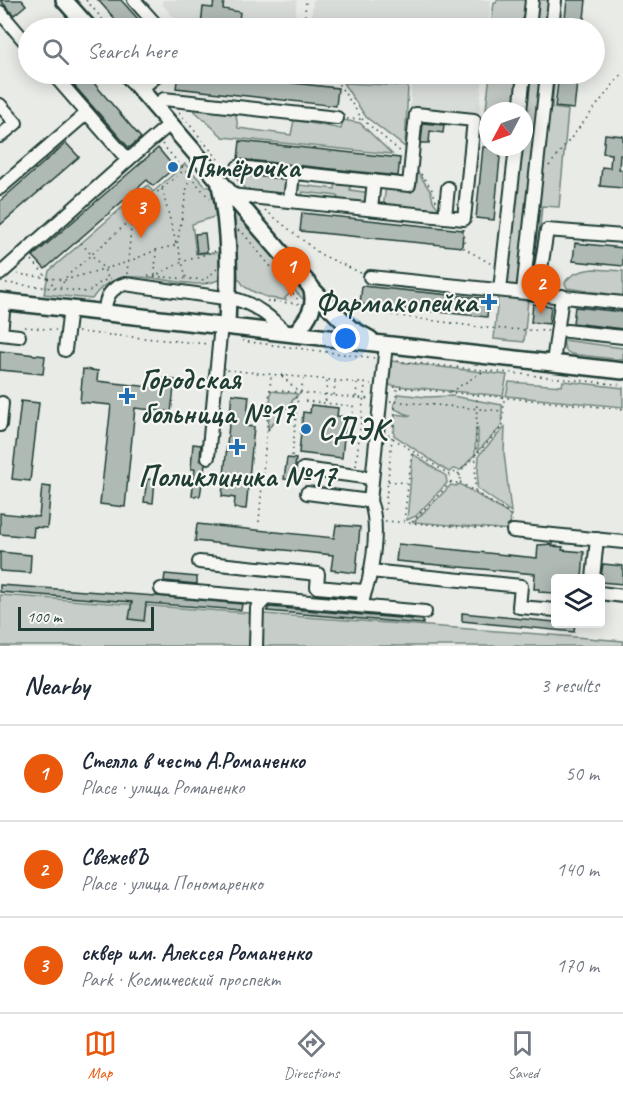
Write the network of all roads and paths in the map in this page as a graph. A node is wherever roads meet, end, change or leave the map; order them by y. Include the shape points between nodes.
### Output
1 (64, 0) edge
2 (86, 0) edge
3 (134, 0) edge
4 (306, 0) edge
5 (532, 0) edge
6 (555, 0) edge
7 (0, 12) edge
8 (80, 18) edge
9 (101, 18) edge
10 (150, 18) edge
11 (305, 18) edge
12 (530, 18) edge
13 (553, 18) edge
14 (18, 33) edge
15 (623, 72) edge
16 (62, 84) edge
17 (136, 84) edge
18 (147, 84) edge
19 (339, 84) edge
20 (523, 84) edge
21 (546, 84) edge
22 (141, 89) junction
23 (521, 102) edge
24 (162, 103) junction
25 (0, 105) edge
26 (87, 113) junction
27 (337, 118) joint
28 (362, 119) junction
29 (170, 124) junction
30 (0, 136) edge
31 (515, 156) edge
32 (128, 160) junction
33 (220, 161) dead end
34 (412, 161) junction
35 (238, 167) dead end
36 (548, 167) dead end
37 (184, 170) dead end
38 (293, 173) junction
39 (189, 176) dead end
40 (374, 181) junction
41 (220, 182) junction
42 (0, 188) edge
43 (162, 188) junction
44 (448, 188) dead end
45 (230, 195) junction
46 (248, 197) junction
47 (290, 201) junction
48 (371, 209) junction
49 (132, 213) junction
50 (445, 216) junction
51 (464, 219) junction
52 (623, 236) edge
53 (81, 243) dead end
54 (177, 245) junction
55 (221, 249) dead end
56 (25, 250) junction
57 (156, 250) junction
58 (91, 254) junction
59 (128, 262) junction
60 (182, 262) junction
61 (104, 269) junction
62 (502, 271) junction
63 (123, 274) dead end
64 (0, 276) edge
65 (117, 276) dead end
66 (145, 276) dead end
67 (154, 276) junction
68 (370, 277) joint
69 (47, 278) junction
70 (186, 278) junction
71 (109, 279) junction
72 (65, 280) junction
73 (207, 280) dead end
74 (311, 287) junction
75 (58, 289) junction
76 (500, 290) junction
77 (524, 292) junction
78 (537, 294) junction
79 (562, 296) junction
80 (228, 298) junction
81 (2, 301) edge
82 (623, 303) edge
83 (251, 304) junction
84 (313, 306) junction
85 (70, 308) junction
86 (347, 309) dead end
87 (105, 312) junction
88 (224, 325) junction
89 (21, 331) joint
90 (67, 331) junction
91 (562, 331) junction
92 (291, 333) junction
93 (623, 337) edge
94 (201, 338) dead end
95 (200, 344) junction
96 (219, 345) junction
97 (383, 349) junction
98 (65, 350) dead end
99 (553, 363) junction
100 (217, 370) junction
101 (485, 370) junction
102 (623, 371) edge
103 (271, 375) junction
104 (282, 376) junction
105 (303, 378) junction
106 (327, 380) junction
107 (336, 381) junction
108 (357, 383) junction
109 (365, 384) junction
110 (381, 386) junction
111 (623, 386) edge
112 (397, 387) junction
113 (270, 390) junction
114 (449, 392) junction
115 (300, 394) junction
116 (326, 395) junction
117 (477, 395) junction
118 (334, 396) junction
119 (356, 398) junction
120 (363, 398) junction
121 (504, 398) junction
122 (381, 400) junction
123 (305, 401) dead end
124 (395, 401) junction
125 (2, 403) dead end
126 (325, 403) junction
127 (324, 406) dead end
128 (477, 408) junction
129 (623, 409) edge
130 (503, 411) junction
131 (378, 421) junction
132 (0, 425) edge
133 (266, 431) junction
134 (359, 435) junction
135 (366, 436) dead end
136 (392, 437) junction
137 (412, 450) junction
138 (477, 454) junction
139 (292, 456) dead end
140 (208, 457) dead end
141 (303, 469) dead end
142 (458, 474) junction
143 (355, 475) junction
144 (450, 475) junction
145 (372, 478) junction
146 (387, 481) junction
147 (451, 482) junction
148 (460, 482) junction
149 (408, 483) junction
150 (475, 492) junction
151 (308, 493) dead end
152 (370, 501) junction
153 (380, 520) junction
154 (259, 522) dead end
155 (404, 522) junction
156 (411, 523) junction
157 (513, 531) junction
158 (597, 539) junction
159 (623, 542) edge
160 (199, 562) dead end
161 (370, 571) junction
162 (594, 574) edge
163 (161, 589) dead end
164 (363, 591) junction
165 (605, 594) edge
166 (623, 596) edge
167 (266, 598) junction
168 (362, 606) junction
169 (551, 610) edge
170 (426, 612) dead end
171 (256, 646) edge

1 - 8 main road
2 - 9 path
3 - 10 street
4 - 11 path
5 - 12 street
6 - 13 street
7 - 14 street
15 - 36 path
16 - 26 street
17 - 22 main road
18 - 22 street
19 - 28 path
20 - 23 street
21 - 77 street
22 - 24 main road
24 - 27 street
24 - 29 main road
24 - 33 path
25 - 30 street via 16,123
26 - 32 street
26 - 42 street
27 - 28 path
28 - 34 path
29 - 32 street
29 - 41 main road
31 - 62 street
32 - 56 street
34 - 40 street via 409,185
34 - 50 path
34 - 51 street via 416,114 474,120
35 - 38 street
37 - 43 path
38 - 40 street
38 - 47 street
39 - 54 path
40 - 48 street
41 - 45 main road
41 - 80 main road via 230,272
43 - 49 path
43 - 54 path
44 - 50 street
45 - 46 street
45 - 74 main road
46 - 47 street
46 - 68 path via 320,254
47 - 48 street
48 - 50 street
49 - 58 path via 123,227
49 - 59 path
50 - 51 street
51 - 62 path via 464,248
52 - 78 street via 547,230
53 - 58 path
54 - 57 path
54 - 60 path
55 - 60 path
56 - 64 street
56 - 69 path
57 - 59 path
57 - 67 path
58 - 61 path
58 - 72 path
59 - 61 path
59 - 63 path via 127,274
60 - 67 path
60 - 70 path
61 - 71 path
61 - 72 path
62 - 76 street
64 - 69 path
64 - 75 path
65 - 71 path
66 - 67 path
67 - 70 path
68 - 76 street
69 - 72 path
69 - 75 path
70 - 73 path
71 - 75 path via 88,292
72 - 75 path
74 - 84 main road
74 - 97 main road via 350,328
76 - 77 street
77 - 78 street
78 - 79 street
79 - 82 street
79 - 91 street
80 - 83 street
80 - 87 street via 125,284 109,294
80 - 88 main road
81 - 85 main road
81 - 89 street via 1,334
83 - 84 path via 269,300
83 - 92 street
84 - 92 main road via 309,316
85 - 87 main road
85 - 90 street
86 - 91 path via 486,328
87 - 88 main road
88 - 92 main road
88 - 96 street
89 - 90 path
90 - 95 path
90 - 98 street
91 - 93 street
91 - 99 street
92 - 97 main road
94 - 95 path
95 - 96 path
96 - 97 path via 234,340
96 - 100 street
97 - 99 main road
97 - 101 path
97 - 110 street
99 - 102 main road
100 - 103 path
100 - 140 street
101 - 111 path
101 - 114 path
103 - 104 path
103 - 113 path
104 - 105 path
104 - 115 path
105 - 106 path
105 - 115 path
106 - 107 path
106 - 116 path
107 - 108 path
107 - 118 path
108 - 109 path
108 - 119 path
109 - 110 path
109 - 120 path
110 - 112 path
110 - 122 street
112 - 114 path
112 - 124 path
113 - 115 path
113 - 133 path
114 - 117 path
115 - 116 path
115 - 133 path
115 - 139 path
116 - 118 path
116 - 126 path
117 - 121 path
117 - 128 path
118 - 119 path
119 - 120 path
120 - 122 path
120 - 134 path
121 - 129 path
121 - 130 path
122 - 124 path
122 - 131 street
123 - 126 path
124 - 128 path
124 - 136 path
125 - 132 street
126 - 127 path
126 - 134 path via 353,406 352,434
128 - 130 path
128 - 138 path
130 - 138 path via 503,426
131 - 136 path
131 - 145 street
133 - 154 path
134 - 135 path
134 - 143 path
136 - 137 path
136 - 146 path
137 - 144 path
137 - 149 path
138 - 142 path
138 - 150 path
141 - 143 street
142 - 144 path
142 - 148 path
143 - 145 street
144 - 147 path
145 - 152 street
146 - 149 path
146 - 153 path
147 - 148 path
147 - 156 path
148 - 150 path
149 - 155 path
150 - 157 path via 511,515
151 - 152 street
152 - 153 street
153 - 155 path
153 - 161 street
155 - 156 path
156 - 157 path
157 - 158 street
158 - 159 street
158 - 162 street
160 - 164 street via 318,574 317,587
161 - 164 street
161 - 169 street via 521,586 519,607
163 - 167 street
164 - 168 street
165 - 166 street
167 - 168 street
167 - 171 street via 257,609
168 - 170 street

